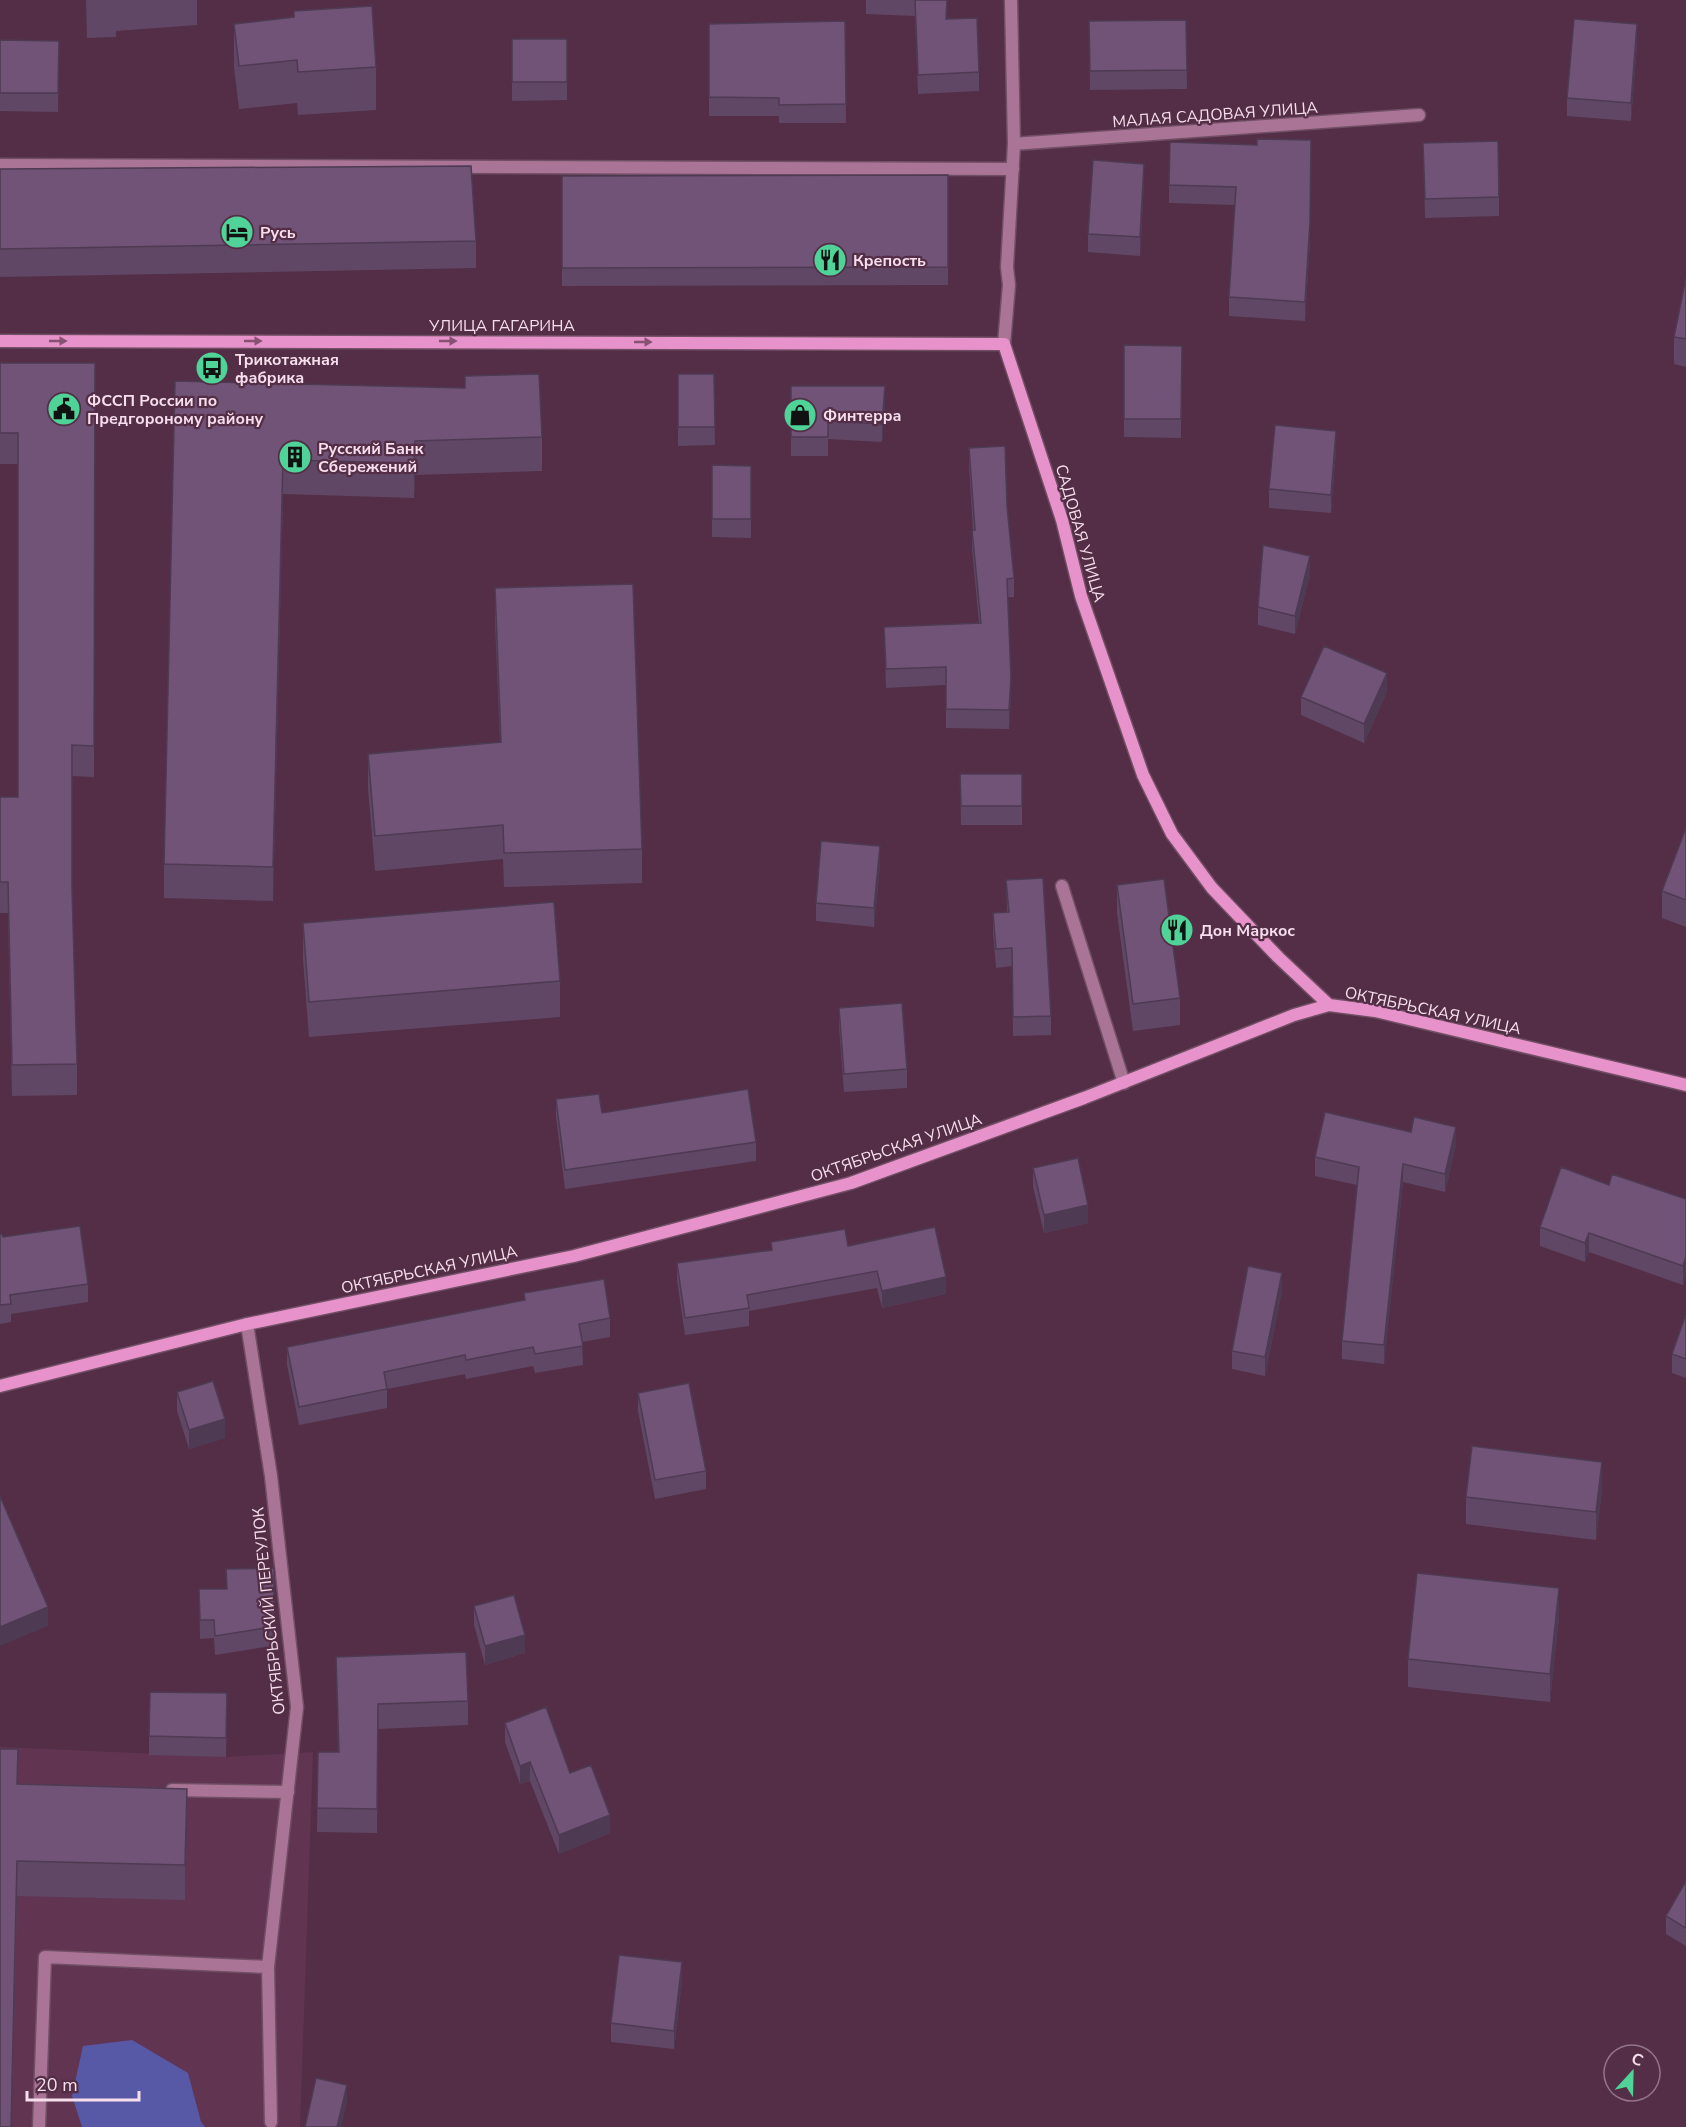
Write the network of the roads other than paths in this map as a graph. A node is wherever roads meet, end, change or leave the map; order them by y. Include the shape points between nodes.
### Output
1 (1011, 0) edge
2 (1419, 115) dead end
3 (1014, 144) junction
4 (0, 165) edge
5 (1013, 169) junction
6 (0, 341) edge
7 (1004, 344) junction
8 (1062, 886) dead end
9 (1329, 1005) junction
10 (1124, 1083) junction
11 (1686, 1085) edge
12 (247, 1324) junction
13 (0, 1386) edge
14 (159, 1790) edge
15 (288, 1792) junction
16 (268, 1967) junction
17 (271, 2122) dead end
18 (39, 2127) edge

1 - 3 street, САДОВАЯ УЛИЦА
2 - 3 street, МАЛАЯ САДОВАЯ УЛИЦА
3 - 5 street, САДОВАЯ УЛИЦА
4 - 5 street
5 - 7 street, САДОВАЯ УЛИЦА
6 -> 7 street, УЛИЦА ГАГАРИНА
7 - 9 street, САДОВАЯ УЛИЦА via 1062,520 1081,596 1143,775 1172,834 1212,888
8 - 10 street
9 - 10 street, ОКТЯБРЬСКАЯ УЛИЦА via 1294,1015
9 - 11 street, ОКТЯБРЬСКАЯ УЛИЦА via 1375,1011
10 - 12 street, ОКТЯБРЬСКАЯ УЛИЦА via 851,1183 574,1256
12 - 13 street, ОКТЯБРЬСКАЯ УЛИЦА
12 - 15 street, ОКТЯБРЬСКИЙ ПЕРЕУЛОК via 271,1476 297,1707
14 - 15 street
15 - 16 street, ОКТЯБРЬСКИЙ ПЕРЕУЛОК
16 - 17 street, ОКТЯБРЬСКИЙ ПЕРЕУЛОК
16 - 18 street via 45,1957

